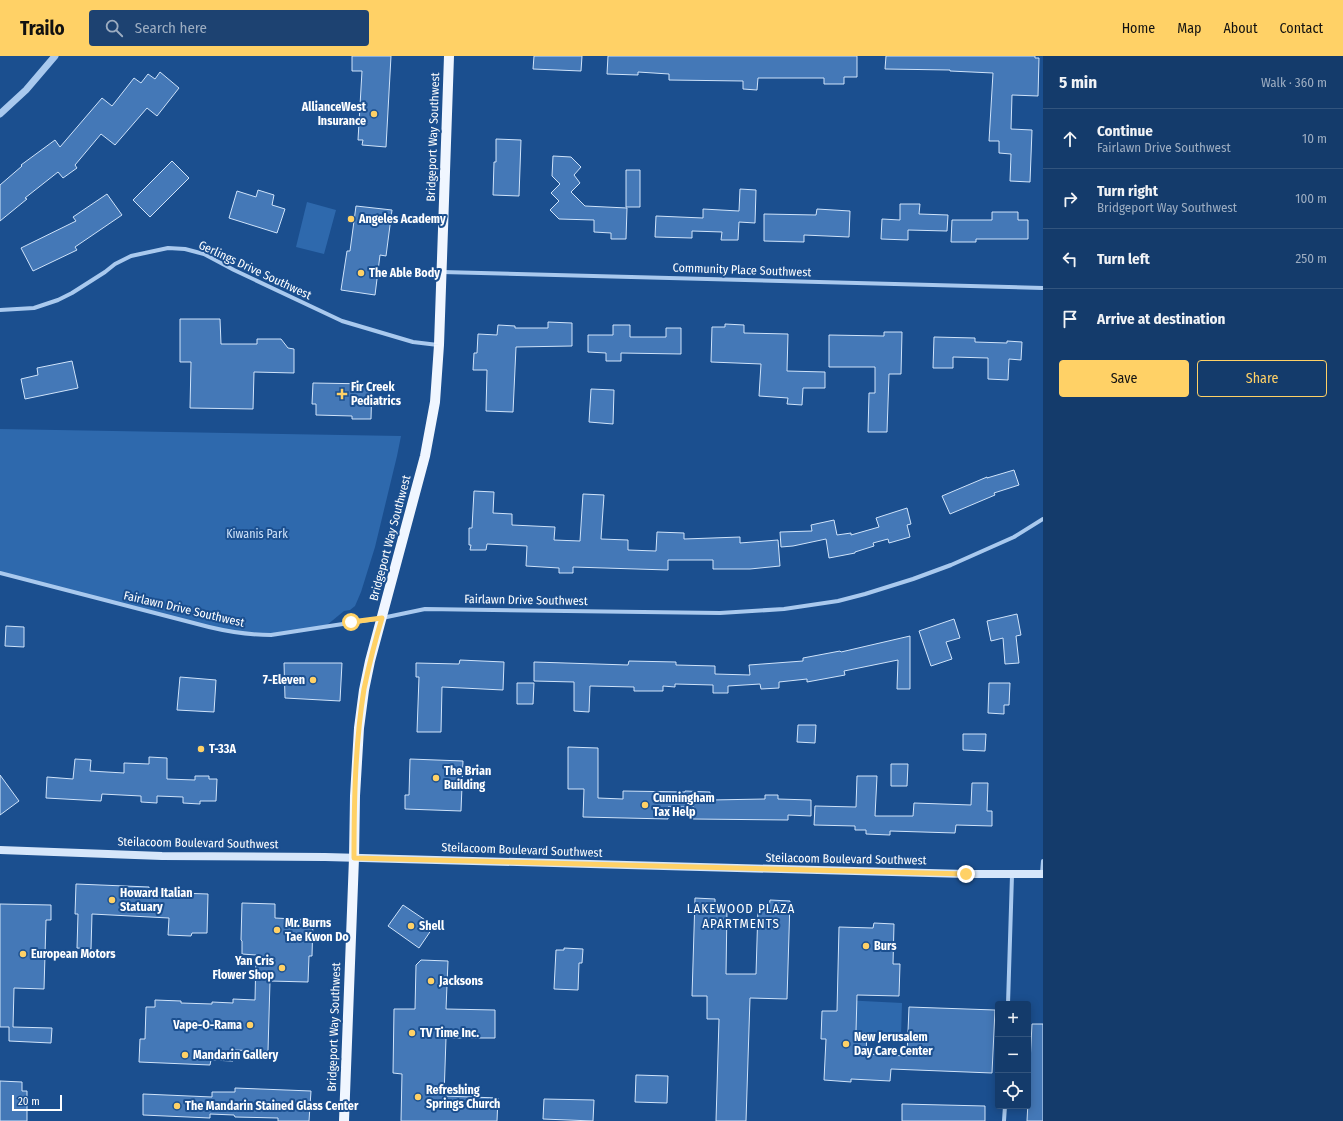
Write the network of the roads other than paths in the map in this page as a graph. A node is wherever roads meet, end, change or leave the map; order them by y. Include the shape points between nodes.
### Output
1 (55, 56) edge
2 (449, 56) edge
3 (0, 114) edge
4 (441, 272) junction
5 (1043, 288) edge
6 (0, 310) edge
7 (439, 345) junction
8 (1043, 519) edge
9 (0, 573) edge
10 (382, 618) junction
11 (0, 850) edge
12 (354, 858) junction
13 (1043, 862) edge
14 (1043, 874) edge
15 (1012, 875) junction
16 (1008, 1001) edge
17 (1005, 1109) edge
18 (344, 1121) edge
19 (1004, 1121) edge

1 - 3 street via 26,90
2 - 4 main road, Bridgeport Way Southwest
4 - 5 street, Community Place Southwest
4 - 7 main road, Bridgeport Way Southwest
6 - 7 street, Gerlings Drive Southwest via 34,308 58,300 114,264 132,256 168,248 184,249 204,254 342,321 413,342
7 - 10 main road, Bridgeport Way Southwest via 435,402 425,456
8 - 10 street, Fairlawn Drive Southwest via 1014,537 951,565 838,601 784,609 720,613 425,609
9 - 10 street, Fairlawn Drive Southwest via 233,633 271,634
10 - 12 main road, Bridgeport Way Southwest via 370,661 359,728
11 - 12 main road, Steilacoom Boulevard Southwest via 162,856
12 - 15 main road, Steilacoom Boulevard Southwest
12 - 18 main road, Bridgeport Way Southwest
13 - 14 street
14 - 15 main road, Steilacoom Boulevard Southwest
15 - 16 street
17 - 19 street

